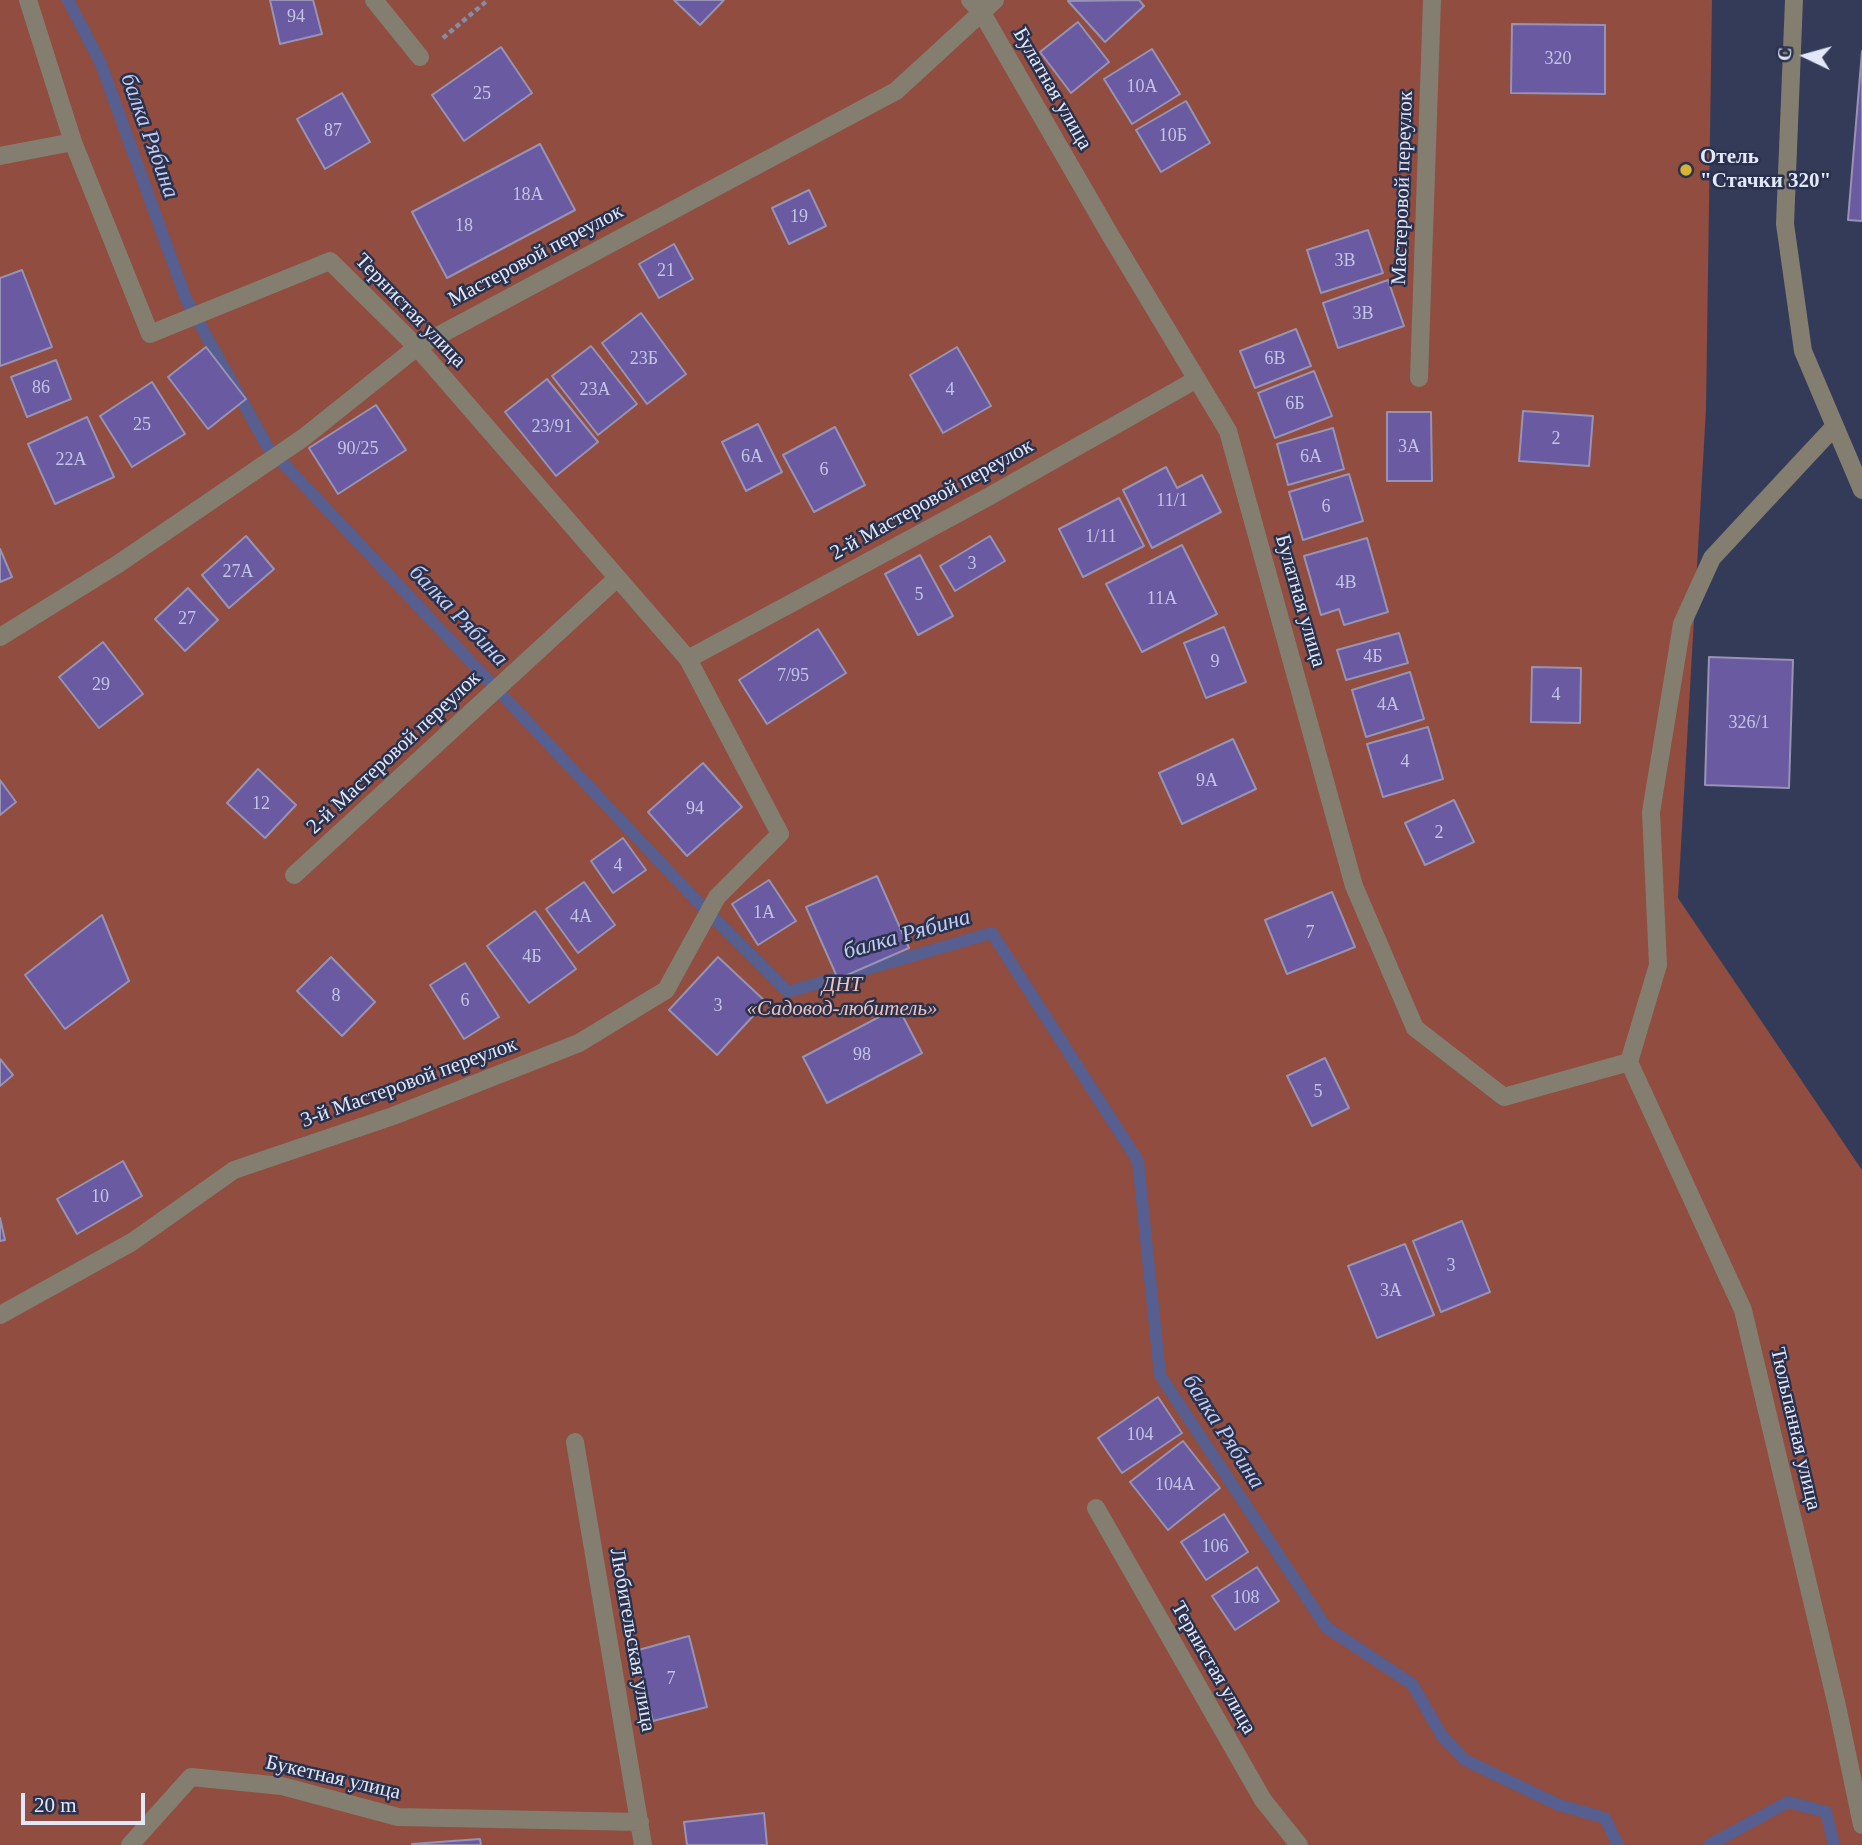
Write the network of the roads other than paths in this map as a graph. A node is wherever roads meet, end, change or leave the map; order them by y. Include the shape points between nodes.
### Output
1 (28, 0) edge
2 (374, 0) edge
3 (1432, 0) edge
4 (1794, 0) edge
5 (983, 4) edge
6 (421, 57) road end
7 (73, 142) junction
8 (0, 156) edge
9 (416, 346) junction
10 (1419, 378) dead end
11 (1196, 379) junction
12 (1835, 426) junction
13 (1862, 490) edge
14 (617, 578) junction
15 (0, 637) edge
16 (688, 659) junction
17 (780, 834) joint
18 (295, 875) dead end
19 (1629, 1062) junction
20 (0, 1315) edge
21 (575, 1442) dead end
22 (1096, 1508) dead end
23 (640, 1822) junction
24 (1862, 1825) edge
25 (130, 1845) edge
26 (643, 1845) edge
27 (1299, 1845) edge

1 - 7 street, Тернистая улица
2 - 6 street
3 - 10 street, Мастеровой переулок
4 - 12 street via 1785,224 1803,351
5 - 9 street, Мастеровой переулок via 896,91
5 - 11 street, Булатная улица
7 - 8 street
7 - 9 street, Тернистая улица via 150,334 330,261
9 - 14 street, Тернистая улица
9 - 15 street, Мастеровой переулок via 303,438 118,564
11 - 16 street, 2-й Мастеровой переулок
11 - 19 street, Булатная улица via 1228,431 1354,886 1415,1028 1504,1097
12 - 13 street
12 - 19 street via 1712,558 1682,624 1651,812 1658,965
14 - 16 street, Тернистая улица
14 - 18 street, 2-й Мастеровой переулок
16 - 17 street, Тернистая улица
17 - 20 street, 3-й Мастеровой переулок via 717,897 666,990 579,1044 393,1116 234,1170 132,1241
19 - 24 street, Тюльпанная улица via 1743,1310
21 - 23 street, Любительская улица
22 - 27 street, Тернистая улица via 1263,1800
23 - 25 street, Букетная улица via 398,1817 282,1786 191,1777
23 - 26 street, Любительская улица

